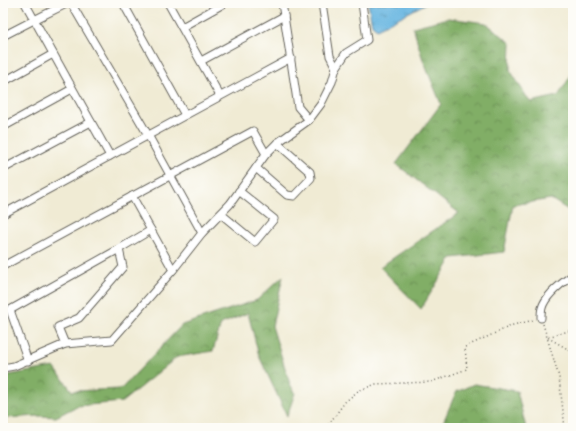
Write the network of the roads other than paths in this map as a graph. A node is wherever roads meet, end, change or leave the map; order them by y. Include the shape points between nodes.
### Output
1 (24, 3) edge
2 (70, 3) edge
3 (123, 3) edge
4 (168, 3) edge
5 (225, 3) edge
6 (282, 3) edge
7 (322, 3) edge
8 (362, 3) edge
9 (284, 16) junction
10 (34, 20) junction
11 (182, 27) junction
12 (3, 36) edge
13 (53, 54) junction
14 (291, 58) junction
15 (201, 61) junction
16 (336, 68) junction
17 (3, 82) edge
18 (72, 89) junction
19 (220, 96) junction
20 (185, 115) junction
21 (309, 120) junction
22 (91, 122) junction
23 (3, 126) edge
24 (148, 135) junction
25 (277, 143) junction
26 (266, 154) junction
27 (110, 156) junction
28 (256, 168) junction
29 (3, 169) edge
30 (170, 176) junction
31 (239, 191) junction
32 (132, 196) junction
33 (4, 212) edge
34 (220, 214) junction
35 (151, 230) junction
36 (202, 233) junction
37 (119, 249) junction
38 (3, 266) edge
39 (173, 270) junction
40 (573, 275) edge
41 (541, 318) road end
42 (65, 344) junction
43 (28, 360) junction
44 (3, 368) edge

1 - 10 street
2 - 10 street
2 - 24 street
3 - 20 street
4 - 11 street
5 - 11 street
6 - 9 street
7 - 16 street via 330,56
8 - 16 street via 368,40 346,53
9 - 14 street
9 - 15 street
10 - 12 street
10 - 13 street
11 - 15 street
13 - 17 street
13 - 18 street
14 - 19 street
14 - 21 street via 298,107
15 - 19 street
16 - 21 street via 321,104
18 - 22 street
18 - 23 street
19 - 20 street
20 - 24 street
21 - 25 street
22 - 27 street
22 - 29 street
24 - 27 street
24 - 30 street
25 - 26 street
25 - 28 street via 310,172 311,178 294,196 287,195
26 - 28 street
26 - 30 street via 253,131
27 - 33 street
28 - 31 street
30 - 32 street
30 - 36 street
31 - 34 street
31 - 34 street via 274,219 254,242
32 - 35 street
32 - 38 street
34 - 36 street
35 - 37 street
35 - 39 street
36 - 39 street
37 - 42 street via 123,267 79,318 58,327
37 - 43 street via 10,310
39 - 42 street via 112,340
40 - 41 street via 550,296 542,307
42 - 43 street
43 - 44 street

